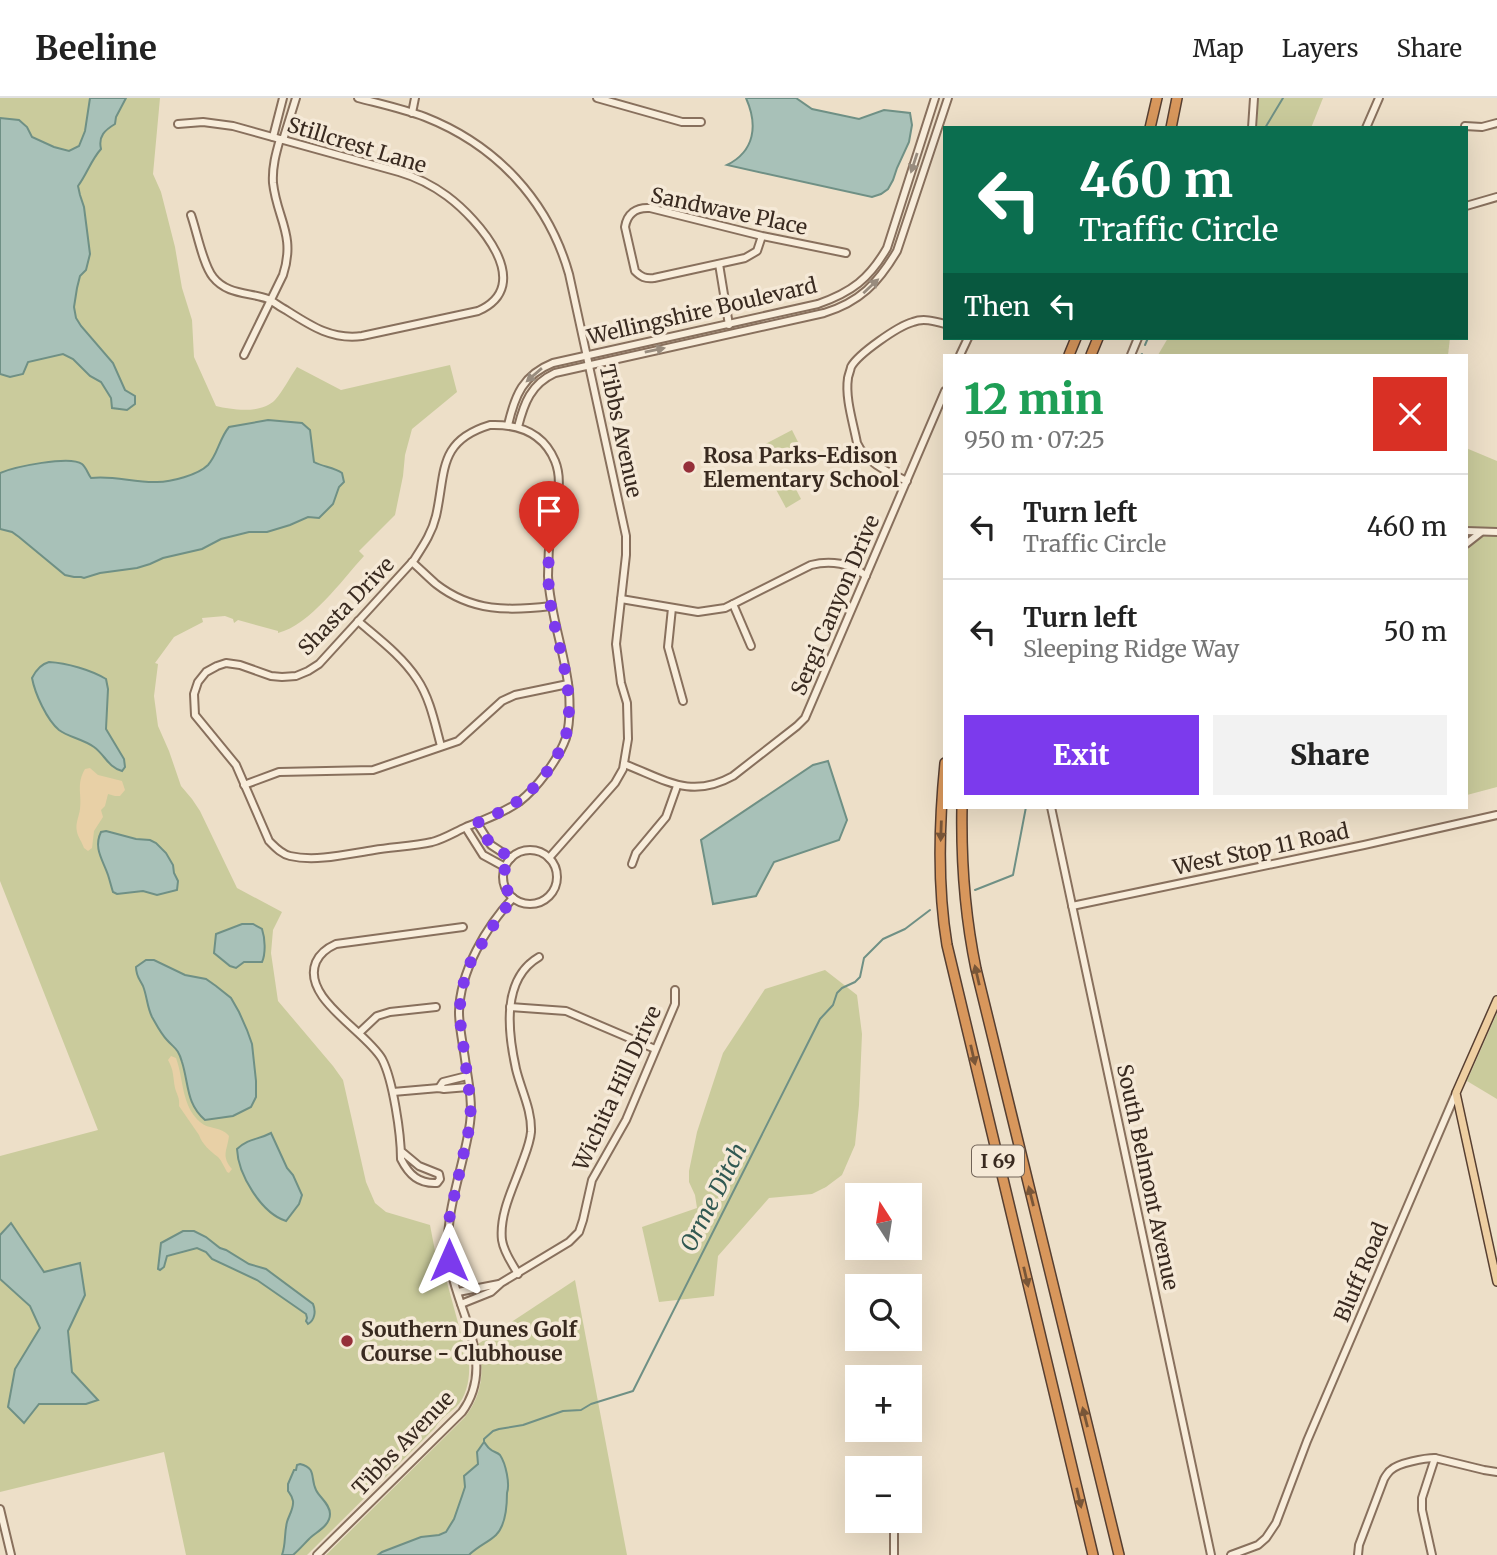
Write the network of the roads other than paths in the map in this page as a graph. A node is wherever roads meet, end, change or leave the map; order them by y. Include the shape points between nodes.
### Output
1 (283, 98) edge
2 (296, 98) edge
3 (358, 98) edge
4 (401, 98) edge
5 (415, 98) edge
6 (597, 98) edge
7 (935, 98) edge
8 (948, 98) edge
9 (1157, 98) edge
10 (1177, 98) edge
11 (1254, 98) edge
12 (1379, 98) edge
13 (622, 101) edge
14 (398, 108) junction
15 (411, 113) junction
16 (701, 122) dead end
17 (1497, 123) edge
18 (178, 124) dead end
19 (1150, 126) edge
20 (1171, 126) edge
21 (1252, 126) edge
22 (1367, 126) edge
23 (1468, 126) edge
24 (279, 138) junction
25 (1497, 197) edge
26 (1468, 205) edge
27 (191, 215) dead end
28 (762, 236) junction
29 (846, 253) dead end
30 (719, 264) junction
31 (270, 301) junction
32 (729, 324) junction
33 (943, 324) edge
34 (730, 334) junction
35 (244, 355) dead end
36 (586, 355) junction
37 (589, 365) junction
38 (943, 396) edge
39 (508, 425) junction
40 (518, 427) junction
41 (907, 481) junction
42 (1468, 531) edge
43 (1481, 532) junction
44 (1497, 532) edge
45 (1468, 542) edge
46 (412, 562) junction
47 (866, 576) junction
48 (621, 599) junction
49 (733, 604) junction
50 (551, 606) junction
51 (672, 608) junction
52 (358, 621) junction
53 (751, 646) dead end
54 (568, 684) junction
55 (683, 701) dead end
56 (442, 746) junction
57 (624, 764) junction
58 (244, 785) junction
59 (677, 786) junction
60 (943, 791) edge
61 (962, 809) edge
62 (1051, 809) edge
63 (1497, 815) edge
64 (477, 823) junction
65 (466, 828) junction
66 (511, 858) junction
67 (549, 858) junction
68 (632, 864) dead end
69 (505, 867) junction
70 (513, 898) junction
71 (1072, 906) junction
72 (463, 927) dead end
73 (539, 957) dead end
74 (675, 990) dead end
75 (1497, 1000) edge
76 (436, 1007) dead end
77 (510, 1007) junction
78 (359, 1033) junction
79 (655, 1049) junction
80 (467, 1076) junction
81 (468, 1087) junction
82 (439, 1088) junction
83 (393, 1092) junction
84 (1456, 1093) junction
85 (401, 1151) junction
86 (518, 1274) junction
87 (1497, 1282) edge
88 (501, 1283) junction
89 (458, 1293) junction
90 (461, 1304) junction
91 (1435, 1458) junction
92 (1497, 1465) edge
93 (1484, 1470) junction
94 (1497, 1472) edge
95 (0, 1509) edge
96 (894, 1533) edge
97 (1258, 1545) junction
98 (11, 1555) edge
99 (317, 1555) edge
100 (894, 1555) edge
101 (1093, 1555) edge
102 (1119, 1555) edge
103 (1210, 1555) edge
104 (1231, 1555) edge
105 (1260, 1555) edge
106 (1358, 1555) edge
107 (1432, 1555) edge

1 - 24 street
2 - 24 street
3 - 14 street, Tibbs Avenue
4 - 14 street
5 - 15 street
6 - 13 street
7 -> 32 street, Wellingshire Boulevard via 887,248 863,281 818,304
34 -> 8 street, Wellingshire Boulevard via 824,313 871,288 897,251
9 - 19 highway
10 - 20 highway
11 - 21 street
12 - 22 street
13 - 16 street via 682,122
14 - 15 street, Tibbs Avenue
15 - 36 street, Tibbs Avenue via 476,142 531,195 564,258
17 - 23 street
18 - 24 street, Stillcrest Lane via 223,124
24 - 31 street via 273,180 288,248 284,272
24 - 31 street, Stillcrest Lane via 407,174 449,197 489,239 503,276 498,295 478,311 355,337 319,331
25 - 26 street
27 - 31 street via 215,280 230,290
28 - 29 street, Sandwave Place
28 - 30 street via 752,255
28 - 30 street, Sandwave Place via 650,208 629,215 625,227 633,266 640,276 653,278
30 - 32 street
31 - 35 street
32 - 34 street
32 - 36 street, Wellingshire Boulevard
33 - 41 street via 913,321 897,329 859,357 848,377 860,451
37 -> 34 street, Wellingshire Boulevard
36 - 37 street, Tibbs Avenue
36 -> 39 street, Wellingshire Boulevard via 555,362 534,373 516,396
37 - 40 street, Wellingshire Boulevard via 557,372 539,383 526,401
37 - 48 street, Tibbs Avenue via 626,536
38 - 41 street, Sergi Canyon Drive
39 - 40 street, Shasta Drive
39 - 46 street, Shasta Drive via 477,429 452,449 433,528
40 - 50 street via 546,446 559,475 549,553
41 - 47 street, Sergi Canyon Drive
42 - 43 street
43 - 44 street
43 - 45 street
46 - 50 street via 438,585 480,606 517,610
46 - 52 street, Shasta Drive
47 - 49 street via 823,562
47 - 59 street, Sergi Canyon Drive via 810,709 797,726 722,782 700,788
48 - 51 street
48 - 57 street, Tibbs Avenue via 616,644 627,703
49 - 51 street via 698,612
49 - 53 street
50 - 54 street
51 - 55 street via 668,647
52 - 56 street via 418,680
52 - 58 street, Shasta Drive via 319,664 296,676 271,676 226,663 206,672 198,682 195,715 236,765
54 - 56 street via 502,701 468,734
54 - 64 street via 566,738 547,771 518,802
56 - 58 street via 373,770 279,772
57 - 59 street, Sergi Canyon Drive
57 - 67 street, Tibbs Avenue via 615,783
58 - 65 street, Shasta Drive via 269,841 288,856 331,856 433,841
59 - 68 street via 666,817
60 -> 101 highway, I 69 via 940,834 947,945
102 -> 61 highway, I 69 via 974,959
62 - 71 street, South Belmont Avenue
63 - 71 street, West Stop 11 Road
64 - 65 street
64 - 66 street via 491,845
65 - 69 street via 483,855
66 - 67 street via 534,850
66 - 69 street
67 - 70 street via 558,879 552,892 527,904
69 - 70 street via 504,884
70 - 80 street, Tibbs Avenue via 471,961 463,985 459,1012
71 - 103 street, South Belmont Avenue
72 - 78 street via 327,948 315,964 316,986 324,1000
73 - 77 street via 527,964 513,989
74 - 79 street, Wichita Hill Drive via 675,1004
75 - 84 main road, Bluff Road
76 - 78 street via 377,1016
77 - 79 street via 566,1011
77 - 86 street via 516,1069 531,1124 502,1229 506,1254
78 - 83 street via 380,1056
79 - 86 street, Wichita Hill Drive via 626,1120 592,1180 579,1232
80 - 81 street, Tibbs Avenue
80 - 82 street via 443,1082
81 - 82 street
81 - 89 street, Tibbs Avenue via 471,1120 448,1240
82 - 83 street
83 - 85 street
84 - 87 main road
84 - 97 street, Bluff Road via 1276,1523
85 - 85 street via 414,1178 437,1183 439,1174 418,1166
86 - 88 street, Wichita Hill Drive
88 - 89 street, Wichita Hill Drive
88 - 90 street, Wichita Hill Drive
89 - 90 street, Tibbs Avenue
90 - 99 street, Tibbs Avenue via 477,1363 468,1404
91 - 93 street
91 - 106 street via 1390,1470
91 - 107 street via 1422,1498
92 - 93 street
93 - 94 street
95 - 98 street
96 - 100 street
97 - 104 street
97 - 105 street

